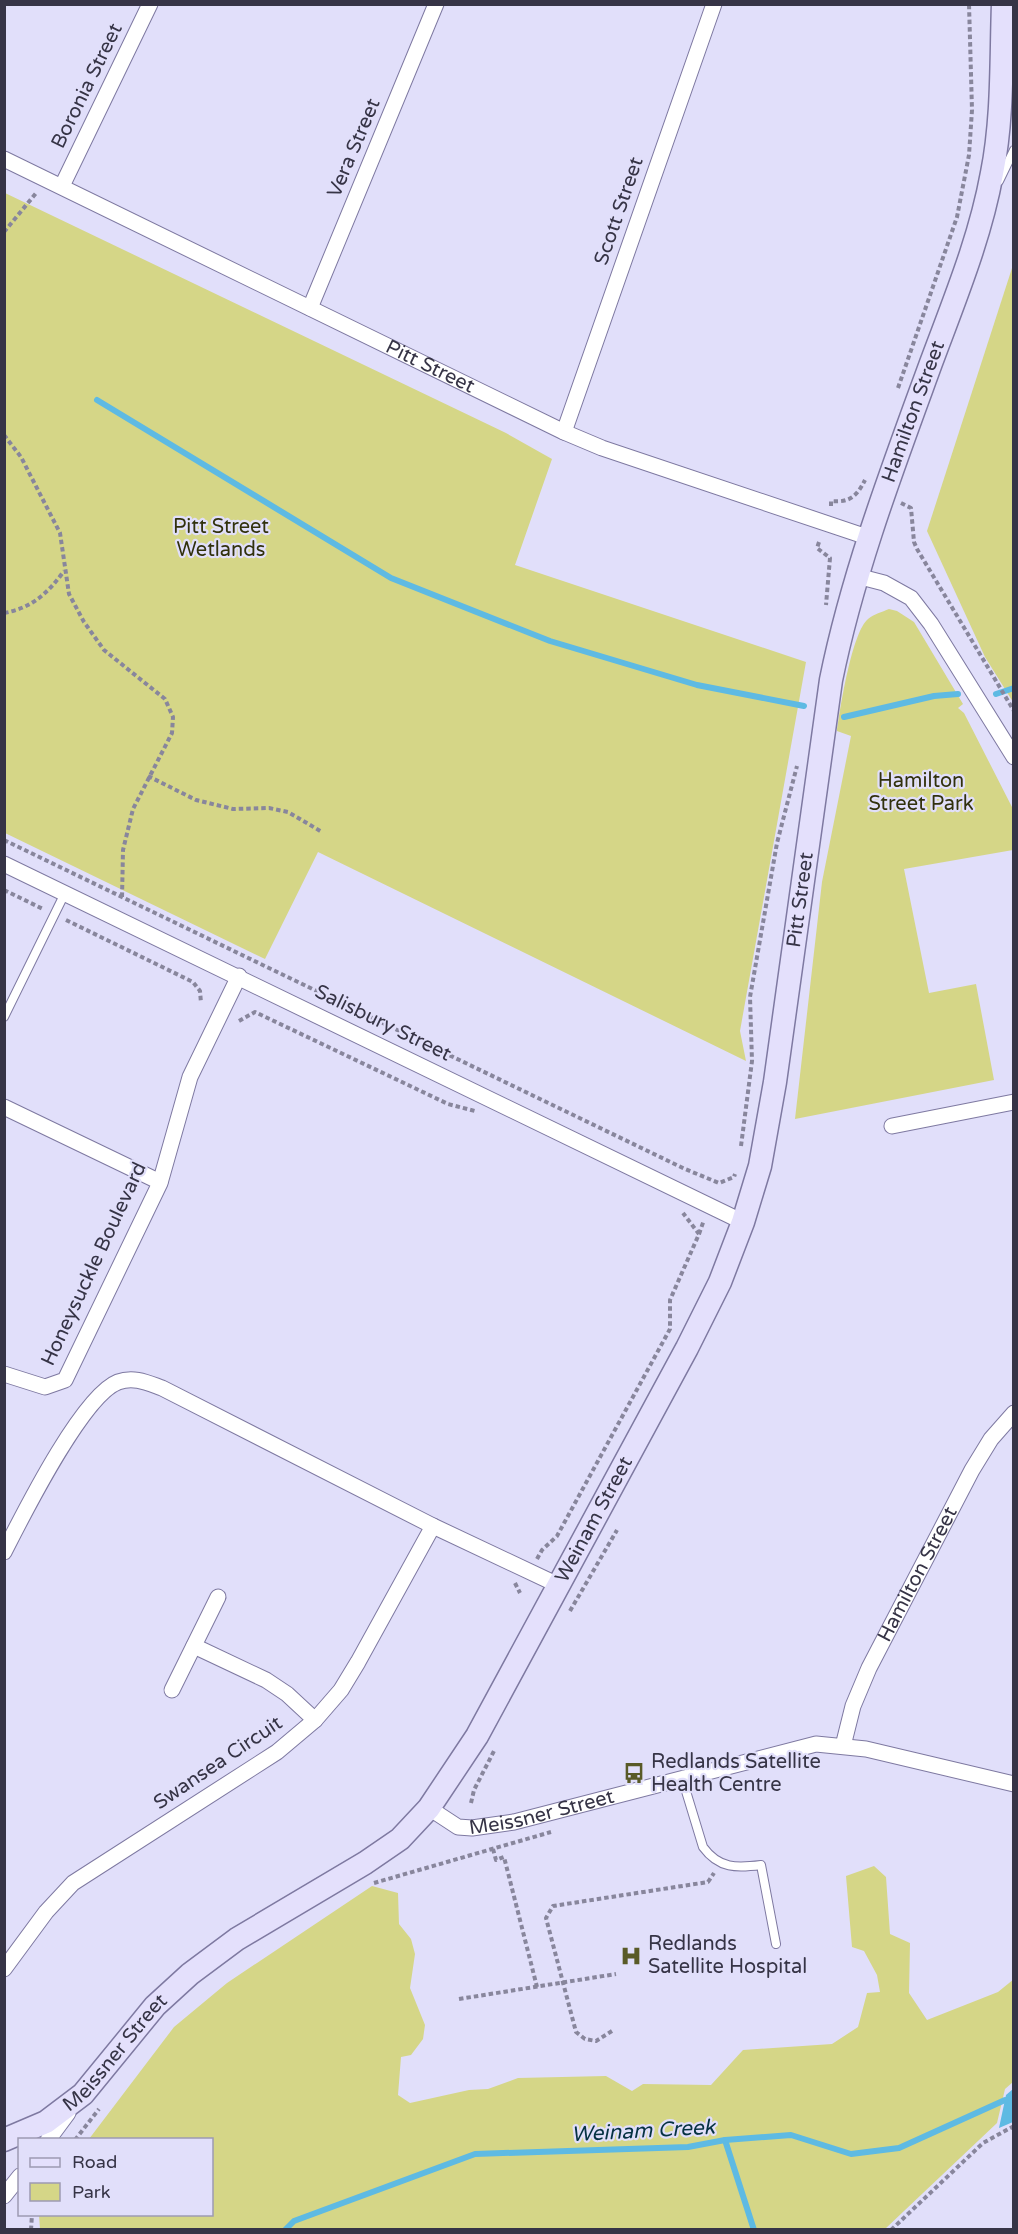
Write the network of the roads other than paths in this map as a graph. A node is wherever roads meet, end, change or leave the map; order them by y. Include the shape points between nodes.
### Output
1 (150, 4) edge
2 (436, 4) edge
3 (714, 4) edge
4 (1003, 4) edge
5 (1014, 150) edge
6 (4, 159) edge
7 (62, 186) junction
8 (984, 209) junction
9 (310, 308) junction
10 (564, 432) junction
11 (870, 538) junction
12 (857, 576) junction
13 (1014, 757) edge
14 (4, 864) edge
15 (65, 894) junction
16 (239, 976) junction
17 (4, 1017) edge
18 (1014, 1101) edge
19 (4, 1107) edge
20 (892, 1125) dead end
21 (160, 1182) junction
22 (742, 1222) junction
23 (4, 1374) edge
24 (1014, 1413) edge
25 (433, 1526) junction
26 (4, 1552) edge
27 (558, 1585) junction
28 (218, 1597) dead end
29 (194, 1646) junction
30 (172, 1690) dead end
31 (315, 1720) junction
32 (843, 1746) junction
33 (682, 1778) junction
34 (1014, 1784) edge
35 (429, 1808) junction
36 (776, 1944) dead end
37 (4, 1969) edge
38 (92, 2100) junction
39 (49, 2138) edge
40 (4, 2140) edge
41 (18, 2178) edge
42 (4, 2196) edge

1 - 7 street, Boronia Street
2 - 9 street, Vera Street
3 - 10 street, Scott Street
4 - 8 street, Hamilton Street via 993,171
5 - 8 lane
6 - 7 street, Pitt Street
7 - 9 street, Pitt Street
8 - 11 street, Hamilton Street via 970,259
9 - 10 street, Pitt Street
10 - 11 street, Pitt Street
11 - 12 street, Hamilton Street
12 - 13 street via 884,583 911,598
12 - 22 street, Pitt Street via 831,680 760,1166
14 - 15 street, Salisbury Street
15 - 16 street, Salisbury Street
15 - 17 lane
16 - 21 street, Honeysuckle Boulevard via 190,1077
16 - 22 street, Salisbury Street
18 - 20 street
19 - 21 street
21 - 23 street, Honeysuckle Boulevard via 65,1380 45,1387
22 - 27 street, Weinam Street via 720,1282 687,1348
24 - 32 street, Hamilton Street via 991,1439 972,1470 869,1668 853,1706
25 - 26 street via 139,1379 120,1381 105,1389 93,1403 39,1485
25 - 27 street
25 - 31 street, Swansea Circuit via 341,1690
27 - 35 street, Weinam Street via 477,1736
28 - 29 street
29 - 30 street
29 - 31 street via 266,1680
31 - 37 street, Swansea Circuit via 277,1752 73,1883
32 - 33 street, Meissner Street via 816,1744
32 - 34 street, Meissner Street
33 - 35 street, Meissner Street via 514,1822 472,1828 458,1827
33 - 36 lane via 703,1847 710,1857 733,1868 761,1865
35 - 38 street, Meissner Street via 392,1845 237,1939 190,1974 155,2006
38 - 39 street
38 - 40 street, Meissner Street
41 - 42 street

